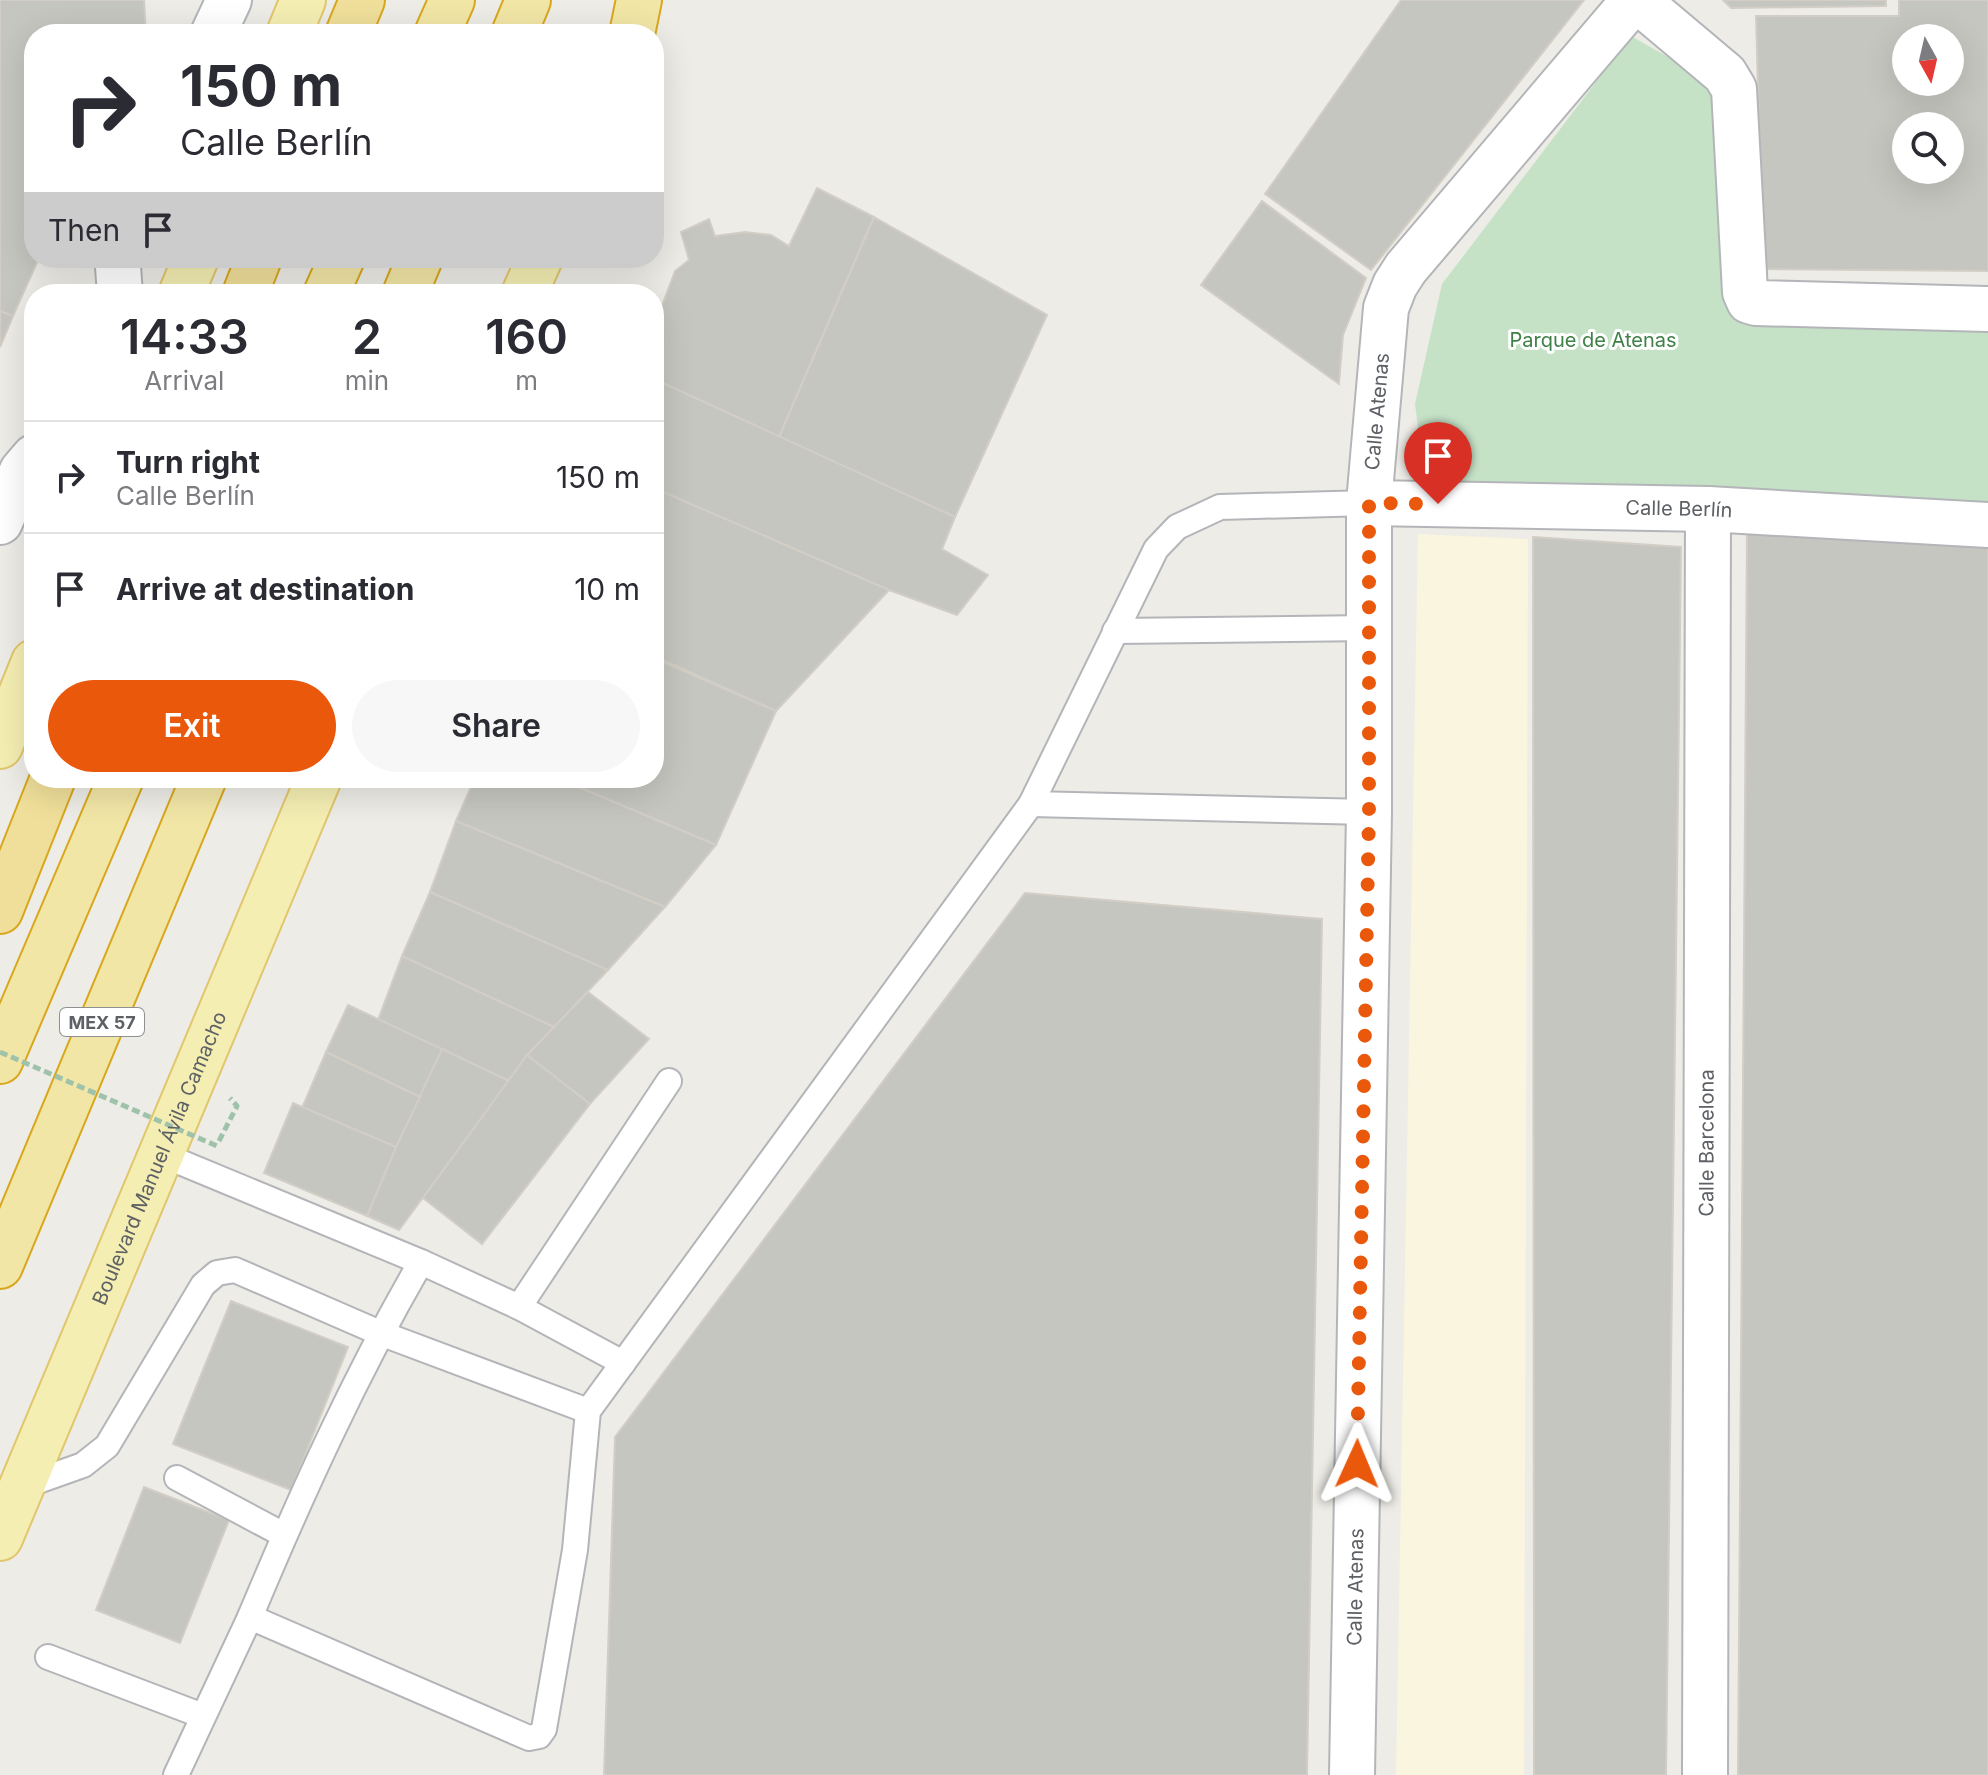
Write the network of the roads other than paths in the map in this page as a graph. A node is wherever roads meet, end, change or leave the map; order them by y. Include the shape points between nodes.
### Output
1 (229, 0) edge
2 (303, 0) edge
3 (362, 0) edge
4 (452, 0) edge
5 (528, 0) edge
6 (639, 0) edge
7 (651, 0) edge
8 (1635, 0) edge
9 (218, 24) edge
10 (293, 24) edge
11 (352, 24) edge
12 (441, 24) edge
13 (518, 24) edge
14 (635, 24) edge
15 (639, 24) edge
16 (1988, 309) edge
17 (24, 469) edge
18 (1369, 503) junction
19 (1708, 509) junction
20 (0, 522) edge
21 (1988, 525) edge
22 (1370, 628) junction
23 (1115, 631) junction
24 (24, 687) edge
25 (0, 746) edge
26 (49, 788) edge
27 (117, 788) edge
28 (200, 788) edge
29 (315, 788) edge
30 (1031, 804) junction
31 (1369, 812) junction
32 (0, 911) edge
33 (0, 1061) edge
34 (669, 1081) dead end
35 (163, 1155) junction
36 (421, 1262) junction
37 (0, 1266) edge
38 (519, 1307) junction
39 (380, 1333) junction
40 (623, 1363) junction
41 (588, 1411) junction
42 (177, 1478) dead end
43 (21, 1487) junction
44 (284, 1535) junction
45 (0, 1538) edge
46 (250, 1617) junction
47 (48, 1657) dead end
48 (203, 1716) junction
49 (176, 1775) edge
50 (1352, 1775) edge
51 (1705, 1775) edge

1 - 9 street
2 - 10 main road
3 - 11 highway
4 - 12 highway
5 - 13 highway
6 - 14 highway
7 - 15 main road
8 - 16 street via 1725,74 1734,89 1749,301
8 - 18 street, Calle Atenas via 1395,285 1386,308
17 - 20 street
18 - 19 street, Calle Berlín
18 - 22 street, Calle Atenas
18 - 23 lane via 1220,507 1177,527 1156,549
19 - 21 street, Calle Berlín
19 - 51 street, Calle Barcelona
22 - 23 lane
22 - 31 street, Calle Atenas
23 - 30 lane
24 - 25 main road
26 - 32 highway
27 - 33 highway
28 - 37 highway, MEX 57
29 - 35 main road, Boulevard Manuel Ávila Camacho
30 - 31 lane
30 - 40 lane
31 - 50 street, Calle Atenas
34 - 38 lane
35 - 36 lane
35 - 43 main road, Boulevard Manuel Ávila Camacho
36 - 38 lane
36 - 39 lane
38 - 40 lane
39 - 41 lane
39 - 43 lane via 235,1270 217,1273 203,1285 107,1446 83,1465
39 - 44 lane
40 - 41 lane
41 - 46 lane via 559,1657 539,1736 529,1738
42 - 44 lane
43 - 45 main road, Boulevard Manuel Ávila Camacho
44 - 46 lane
46 - 48 lane
47 - 48 lane
48 - 49 lane

